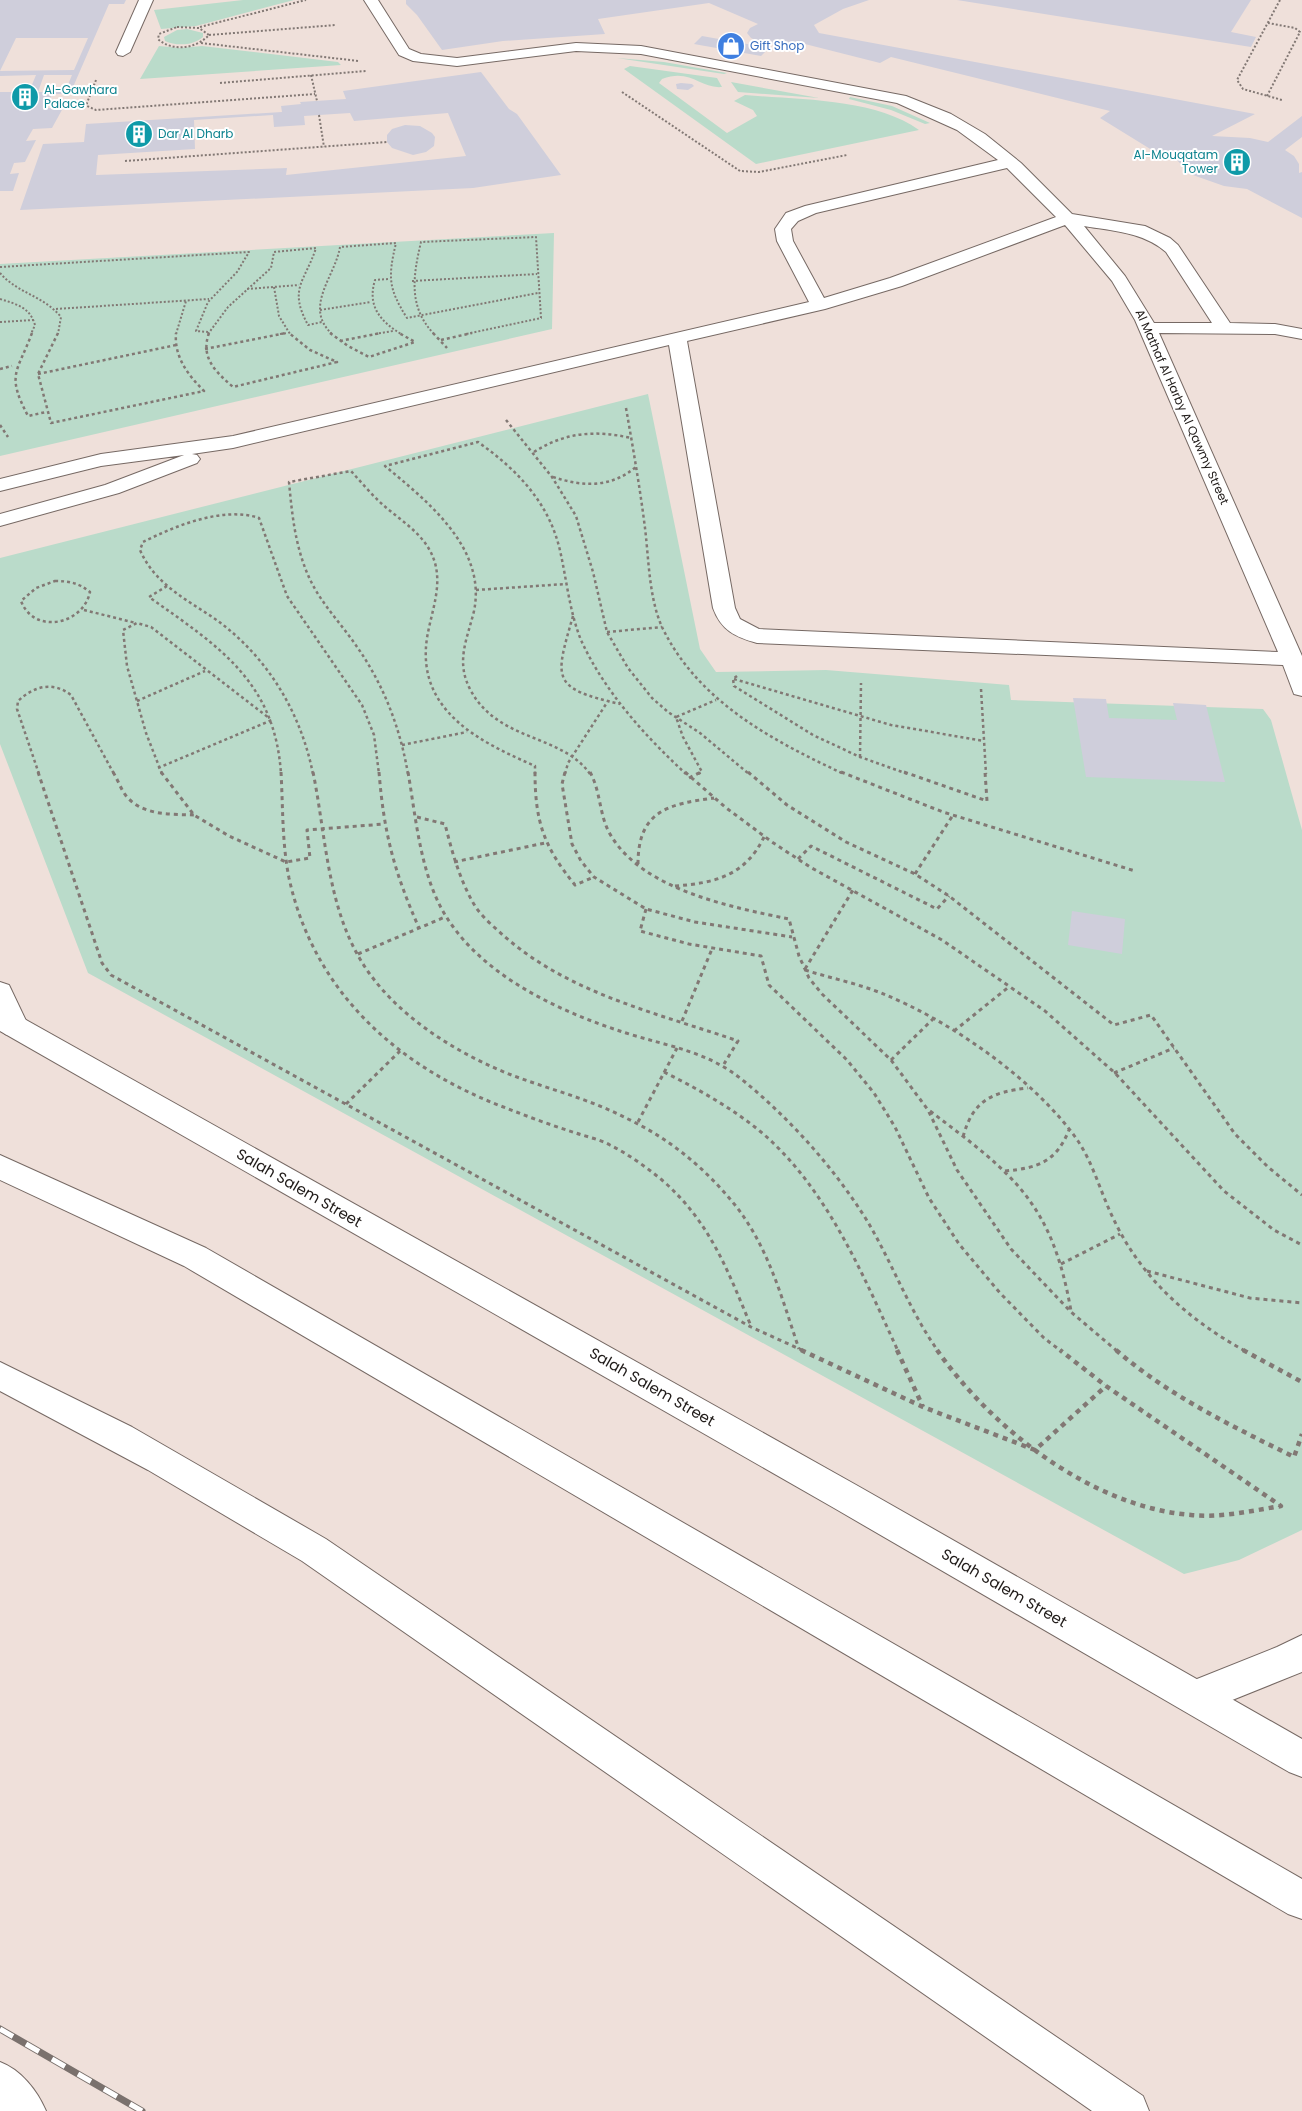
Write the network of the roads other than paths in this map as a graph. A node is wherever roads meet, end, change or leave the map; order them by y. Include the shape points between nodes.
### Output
1 (146, 0) edge
2 (371, 0) edge
3 (123, 52) dead end
4 (1010, 162) junction
5 (1068, 218) junction
6 (819, 305) junction
7 (1148, 328) junction
8 (1224, 328) junction
9 (1302, 334) edge
10 (677, 337) junction
11 (234, 442) junction
12 (0, 485) edge
13 (0, 520) edge
14 (1292, 659) junction
15 (1302, 689) edge
16 (0, 992) edge
17 (7, 1022) edge
18 (2, 1167) edge
19 (0, 1376) edge
20 (1302, 1652) edge
21 (1195, 1697) junction
22 (1302, 1759) edge
23 (1302, 1900) edge
24 (0, 2082) edge
25 (25, 2111) edge
26 (1128, 2111) edge

1 - 3 main road
2 - 4 main road, Al Mathaf Al Harby Al Qawmy Street via 404,52 418,58 456,62 576,47 672,55 901,99 940,114 971,131
4 - 5 main road, Al Mathaf Al Harby Al Qawmy Street
4 - 6 main road via 811,209 792,217 783,229 785,242
5 - 6 main road via 896,282
5 - 7 main road, Al Mathaf Al Harby Al Qawmy Street via 1116,272
5 - 8 main road via 1139,230 1164,242 1172,249
6 - 10 main road
7 - 8 main road
7 - 14 main road, Al Mathaf Al Harby Al Qawmy Street
8 - 9 main road via 1275,329
10 - 11 main road
10 - 14 main road via 728,620 739,630 757,636
11 - 12 main road via 101,460
11 - 13 main road via 112,489
14 - 15 main road, Al Mathaf Al Harby Al Qawmy Street
16 - 17 main road
17 - 21 main road, Salah Salem Street
18 - 23 main road via 196,1257
19 - 26 main road via 182,1470 314,1550
20 - 21 main road
21 - 22 main road, Salah Salem Street
24 - 25 main road

